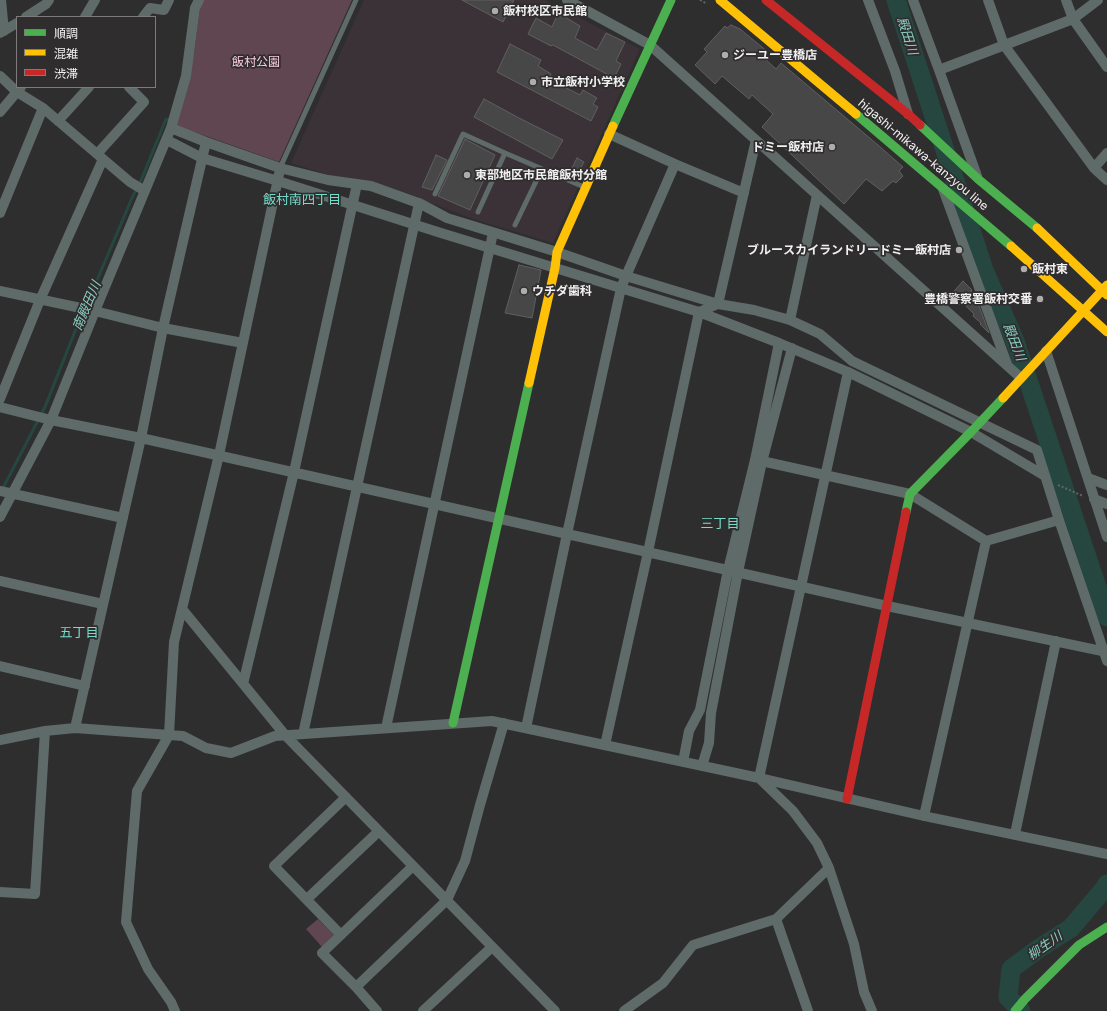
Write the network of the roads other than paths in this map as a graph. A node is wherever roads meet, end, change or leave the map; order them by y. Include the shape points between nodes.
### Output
1 (1, 0) edge
2 (49, 0) edge
3 (95, 0) edge
4 (169, 0) edge
5 (199, 0) edge
6 (356, 0) edge
7 (567, 0) edge
8 (671, 0) edge
9 (720, 0) edge
10 (766, 0) edge
11 (868, 0) edge
12 (913, 0) edge
13 (988, 0) edge
14 (1066, 0) edge
15 (1098, 0) edge
16 (28, 16) edge
17 (86, 16) edge
18 (144, 16) edge
19 (1073, 19) junction
20 (16, 24) edge
21 (2, 32) edge
22 (650, 45) junction
23 (1004, 45) junction
24 (1107, 67) edge
25 (939, 70) junction
26 (0, 76) edge
27 (16, 87) edge
28 (88, 88) edge
29 (130, 88) edge
30 (19, 89) edge
31 (43, 108) junction
32 (0, 112) edge
33 (908, 114) junction
34 (58, 120) junction
35 (171, 128) junction
36 (609, 134) junction
37 (166, 140) junction
38 (756, 140) junction
39 (206, 142) junction
40 (505, 153) junction
41 (1107, 154) edge
42 (100, 157) junction
43 (202, 158) junction
44 (675, 164) junction
45 (280, 168) junction
46 (1094, 168) junction
47 (542, 169) junction
48 (975, 177) junction
49 (1107, 180) edge
50 (278, 181) junction
51 (357, 184) junction
52 (585, 188) junction
53 (144, 190) junction
54 (946, 190) junction
55 (744, 192) junction
56 (435, 194) dead end
57 (817, 195) junction
58 (419, 203) junction
59 (352, 205) junction
60 (478, 212) dead end
61 (0, 213) edge
62 (414, 224) junction
63 (515, 225) dead end
64 (493, 232) junction
65 (490, 248) junction
66 (557, 252) junction
67 (555, 268) junction
68 (626, 276) junction
69 (621, 288) junction
70 (1105, 290) edge
71 (0, 291) edge
72 (40, 300) junction
73 (718, 304) junction
74 (92, 310) junction
75 (1084, 311) junction
76 (699, 312) junction
77 (790, 320) junction
78 (163, 328) junction
79 (1107, 332) edge
80 (243, 343) junction
81 (779, 343) junction
82 (792, 348) junction
83 (1043, 354) junction
84 (1008, 366) junction
85 (848, 372) junction
86 (1021, 378) junction
87 (0, 399) edge
88 (0, 407) edge
89 (48, 420) junction
90 (979, 423) junction
91 (971, 432) junction
92 (141, 438) junction
93 (219, 455) junction
94 (759, 461) junction
95 (294, 472) junction
96 (825, 475) junction
97 (1045, 476) junction
98 (1088, 478) junction
99 (1107, 485) edge
100 (357, 486) junction
101 (7, 492) edge
102 (910, 494) junction
103 (1090, 498) junction
104 (435, 504) junction
105 (1107, 504) edge
106 (0, 517) edge
107 (123, 518) junction
108 (498, 518) junction
109 (1059, 520) junction
110 (567, 534) junction
111 (1107, 537) edge
112 (986, 541) junction
113 (648, 552) junction
114 (733, 571) junction
115 (0, 581) edge
116 (802, 587) junction
117 (103, 604) junction
118 (887, 606) junction
119 (182, 609) junction
120 (968, 622) junction
121 (1056, 641) junction
122 (1106, 655) edge
123 (0, 666) edge
124 (243, 684) junction
125 (84, 686) junction
126 (453, 723) junction
127 (504, 723) junction
128 (75, 728) junction
129 (386, 728) junction
130 (526, 728) junction
131 (45, 731) junction
132 (303, 734) junction
133 (169, 735) junction
134 (285, 735) junction
135 (0, 740) edge
136 (605, 745) junction
137 (683, 762) junction
138 (702, 766) junction
139 (759, 778) junction
140 (346, 797) junction
141 (847, 799) junction
142 (924, 816) junction
143 (379, 831) junction
144 (1015, 834) junction
145 (1107, 854) edge
146 (413, 866) junction
147 (829, 868) junction
148 (0, 892) edge
149 (307, 899) junction
150 (447, 900) junction
151 (776, 919) junction
152 (1107, 927) edge
153 (341, 935) junction
154 (492, 946) junction
155 (356, 987) junction
156 (175, 1011) edge
157 (377, 1011) edge
158 (423, 1011) edge
159 (555, 1011) edge
160 (624, 1011) edge
161 (808, 1011) edge
162 (872, 1011) edge
163 (1015, 1011) edge

1 - 21 street
2 - 16 street
3 - 17 street
4 - 18 street via 164,10 150,8
5 - 35 street via 195,8 186,76
6 - 45 lane
7 - 22 street
8 - 22 street
9 - 54 street, higashi-mikawa-kanzyou line
10 - 33 street, higashi-mikawa-kanzyou line
11 - 33 street
12 - 25 street
13 - 23 street
14 - 19 street
15 - 19 street
19 - 23 street
19 - 24 street
20 - 21 street
22 - 36 street
22 - 38 street
23 - 25 street
23 - 46 street
25 - 48 street
26 - 27 street
28 - 34 street
29 - 42 street via 144,102
30 - 31 street
30 - 32 street
31 - 34 street
31 - 61 street
33 - 48 street, higashi-mikawa-kanzyou line
34 - 42 street
35 - 37 street
35 - 39 street
36 - 44 street
36 - 52 street
37 - 43 street
37 - 53 street
38 - 55 street
38 - 57 street
39 - 43 street
39 - 45 street
40 - 47 lane
40 - 56 lane via 463,134
40 - 60 lane
41 - 46 street
42 - 53 street
42 - 72 street
43 - 50 street
43 - 78 street
44 - 55 street
44 - 68 street
45 - 50 street
45 - 51 street
46 - 49 street
47 - 52 lane
47 - 63 lane
48 - 70 street, higashi-mikawa-kanzyou line via 1031,223
50 - 59 street
50 - 80 street
51 - 58 street via 371,186
51 - 59 street
52 - 66 street
53 - 74 street
54 - 75 street, higashi-mikawa-kanzyou line
54 - 84 street
55 - 73 street
57 - 77 street
57 - 84 street
58 - 62 street
58 - 64 street via 447,218
59 - 62 street
59 - 95 street
62 - 65 street
62 - 100 street
64 - 65 street
64 - 66 street
65 - 67 street
65 - 104 street
66 - 67 street
66 - 68 street
67 - 69 street
67 - 108 street
68 - 69 street
68 - 73 street
69 - 76 street
69 - 110 street
70 - 75 street
71 - 72 street
72 - 74 street
72 - 87 street
73 - 76 street
73 - 77 street
74 - 78 street
74 - 89 street
75 - 79 street, higashi-mikawa-kanzyou line
75 - 83 street
76 - 81 street
76 - 113 street
77 - 90 street via 820,334 852,361
78 - 80 street
78 - 92 street
80 - 93 street
81 - 82 street
81 - 94 street
82 - 85 street
82 - 94 street
83 - 86 street
83 - 98 street
84 - 86 street
85 - 91 street
85 - 96 street
86 - 90 street
88 - 89 street
89 - 92 street
89 - 101 street
90 - 91 street
90 - 97 street via 1037,450
91 - 97 street
91 - 102 street
92 - 93 street
92 - 107 street
93 - 95 street
93 - 119 street
94 - 96 street
94 - 114 street
95 - 100 street
95 - 124 street
96 - 102 street
96 - 116 street
97 - 109 street
98 - 99 street
98 - 103 street
100 - 104 street
100 - 132 street
101 - 106 street
101 - 107 street
102 - 112 street
102 - 118 street
103 - 105 street
103 - 111 street
104 - 108 street
104 - 129 street
107 - 117 street
108 - 110 street
108 - 126 street
109 - 112 street
109 - 122 street
110 - 113 street
110 - 130 street
112 - 120 street
113 - 114 street
113 - 136 street
114 - 116 street
114 - 137 street via 700,710 689,731
114 - 138 street via 711,713 709,743
115 - 117 street
116 - 118 street
116 - 139 street
117 - 125 street
118 - 120 street
118 - 141 street
119 - 124 street
119 - 133 street via 174,642
120 - 121 street
120 - 142 street
121 - 122 street
121 - 144 street
123 - 125 street
124 - 134 street
125 - 128 street
126 - 127 street
126 - 129 street
127 - 130 street
127 - 150 street via 465,861
128 - 131 street
128 - 133 street
129 - 132 street
130 - 136 street
131 - 135 street
131 - 148 street via 35,894
132 - 134 street
133 - 134 street via 183,736 206,748 231,753 275,736
133 - 156 street via 137,791 126,922 148,969
134 - 140 street
136 - 137 street
137 - 138 street
138 - 139 street
139 - 141 street
139 - 147 street via 793,811 817,843
140 - 143 street
140 - 149 street via 274,866
141 - 142 street
142 - 144 street
143 - 146 street
143 - 149 street
144 - 145 street
146 - 150 street
146 - 153 street
147 - 151 street
147 - 162 street via 854,944 864,992
149 - 153 street
150 - 154 street
150 - 155 street
151 - 160 street via 692,945 663,983
151 - 161 street
152 - 163 street via 1079,945
153 - 155 street via 322,953
154 - 158 street
154 - 159 street
155 - 157 street

